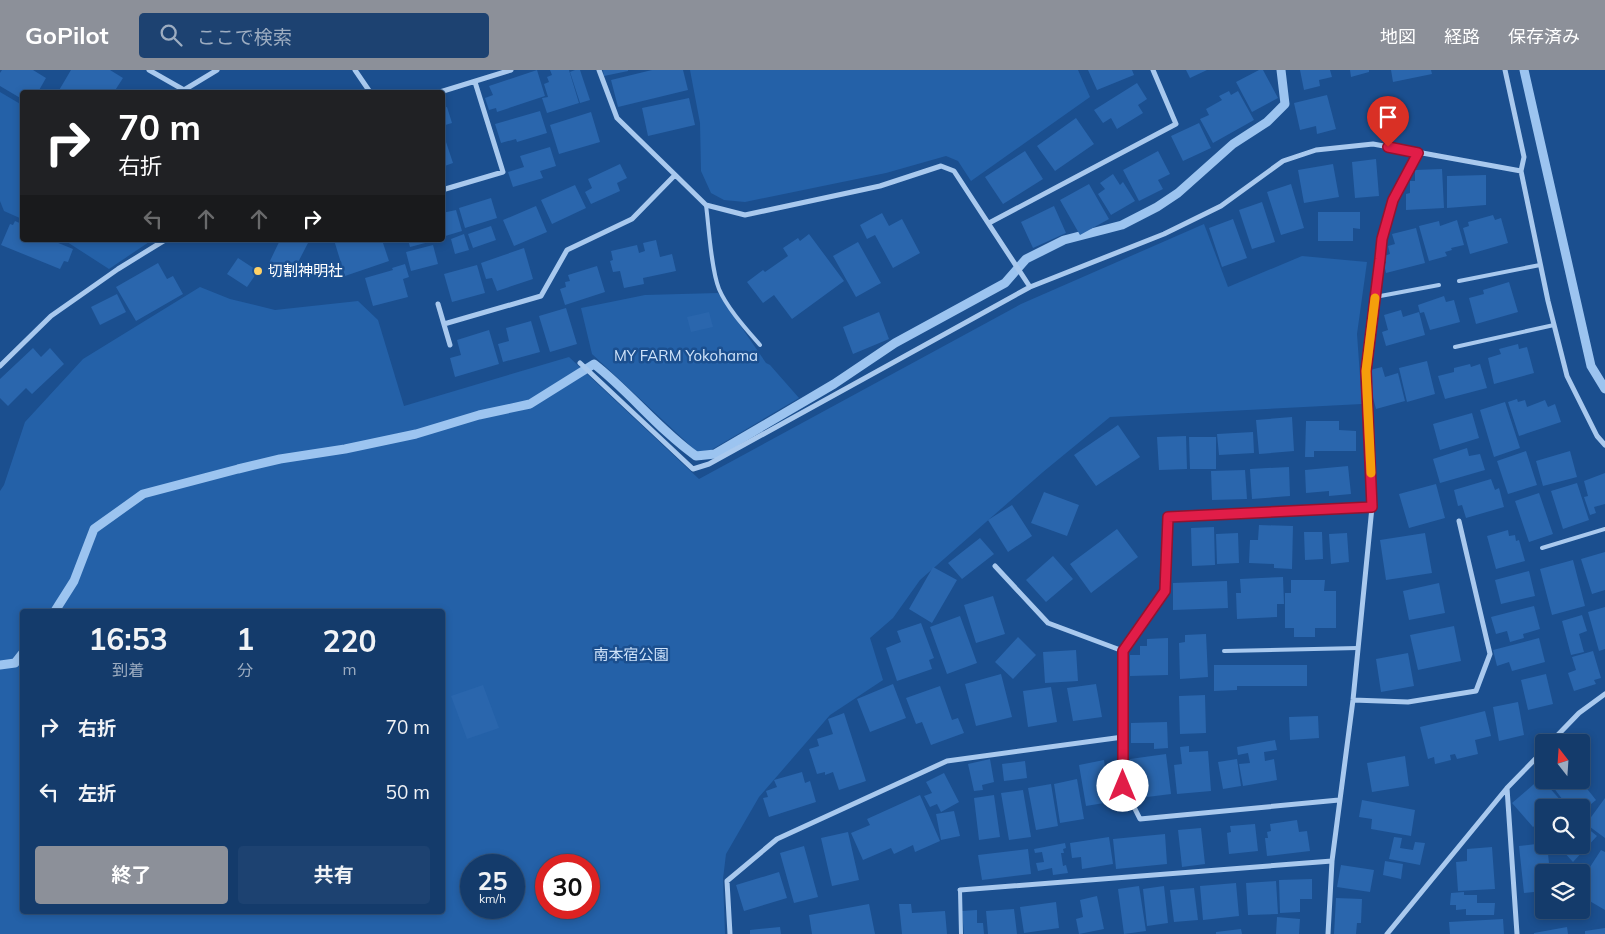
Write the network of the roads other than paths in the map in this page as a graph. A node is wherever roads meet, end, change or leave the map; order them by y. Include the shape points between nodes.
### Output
1 (149, 70) edge
2 (217, 70) edge
3 (355, 70) edge
4 (511, 70) edge
5 (599, 70) edge
6 (1153, 70) edge
7 (1505, 70) edge
8 (475, 82) junction
9 (369, 90) edge
10 (445, 91) edge
11 (1418, 153) junction
12 (1521, 171) junction
13 (675, 175) junction
14 (445, 189) edge
15 (706, 205) junction
16 (989, 223) junction
17 (162, 242) edge
18 (1540, 265) junction
19 (1459, 281) dead end
20 (1440, 285) dead end
21 (1030, 287) junction
22 (1375, 297) junction
23 (438, 304) dead end
24 (444, 324) junction
25 (1554, 326) junction
26 (450, 345) dead end
27 (760, 345) dead end
28 (1455, 348) dead end
29 (580, 363) dead end
30 (0, 366) edge
31 (1605, 445) edge
32 (1372, 507) junction
33 (1460, 521) dead end
34 (1605, 529) edge
35 (1542, 548) dead end
36 (994, 566) dead end
37 (1358, 648) junction
38 (1123, 651) junction
39 (1224, 651) dead end
40 (1605, 694) edge
41 (1353, 700) junction
42 (1559, 734) edge
43 (1123, 736) junction
44 (1535, 759) edge
45 (1507, 788) junction
46 (1339, 800) junction
47 (1332, 861) junction
48 (960, 890) joint
49 (730, 934) edge
50 (961, 934) edge
51 (1328, 934) edge
52 (1386, 934) edge
53 (1517, 934) edge

1 - 2 street via 184,90
3 - 9 street
4 - 8 street
5 - 13 street via 617,118
6 - 16 street via 1176,124
7 - 12 street via 1524,157
8 - 10 street
8 - 14 street via 503,172
11 - 12 street
11 - 21 street via 1373,144 1316,150 1283,161 1222,206 1164,234
11 - 22 street via 1393,200 1382,239
12 - 18 street
13 - 15 street
13 - 24 street via 632,219 566,250 541,296
15 - 16 street via 745,215 880,186 941,166 954,171
15 - 27 lane via 719,289
16 - 21 street
17 - 30 street via 51,316
18 - 19 lane
18 - 25 street
20 - 22 lane
21 - 29 street via 829,399 693,470
22 - 32 street via 1366,371
23 - 24 street
24 - 26 street
25 - 28 lane
25 - 31 street via 1567,376 1597,436
32 - 37 street
32 - 38 street via 1168,517 1165,591
33 - 41 street via 1490,654 1476,691 1408,702
34 - 35 lane
36 - 38 street via 1048,623
37 - 39 lane
37 - 41 street
38 - 43 street
40 - 42 street via 1579,713
41 - 46 street
43 - 46 street via 1123,786 1140,819
43 - 49 street via 947,761 777,839 727,881
44 - 45 street
45 - 52 street
45 - 53 street
46 - 47 street
47 - 48 street
47 - 51 street
48 - 50 lane

